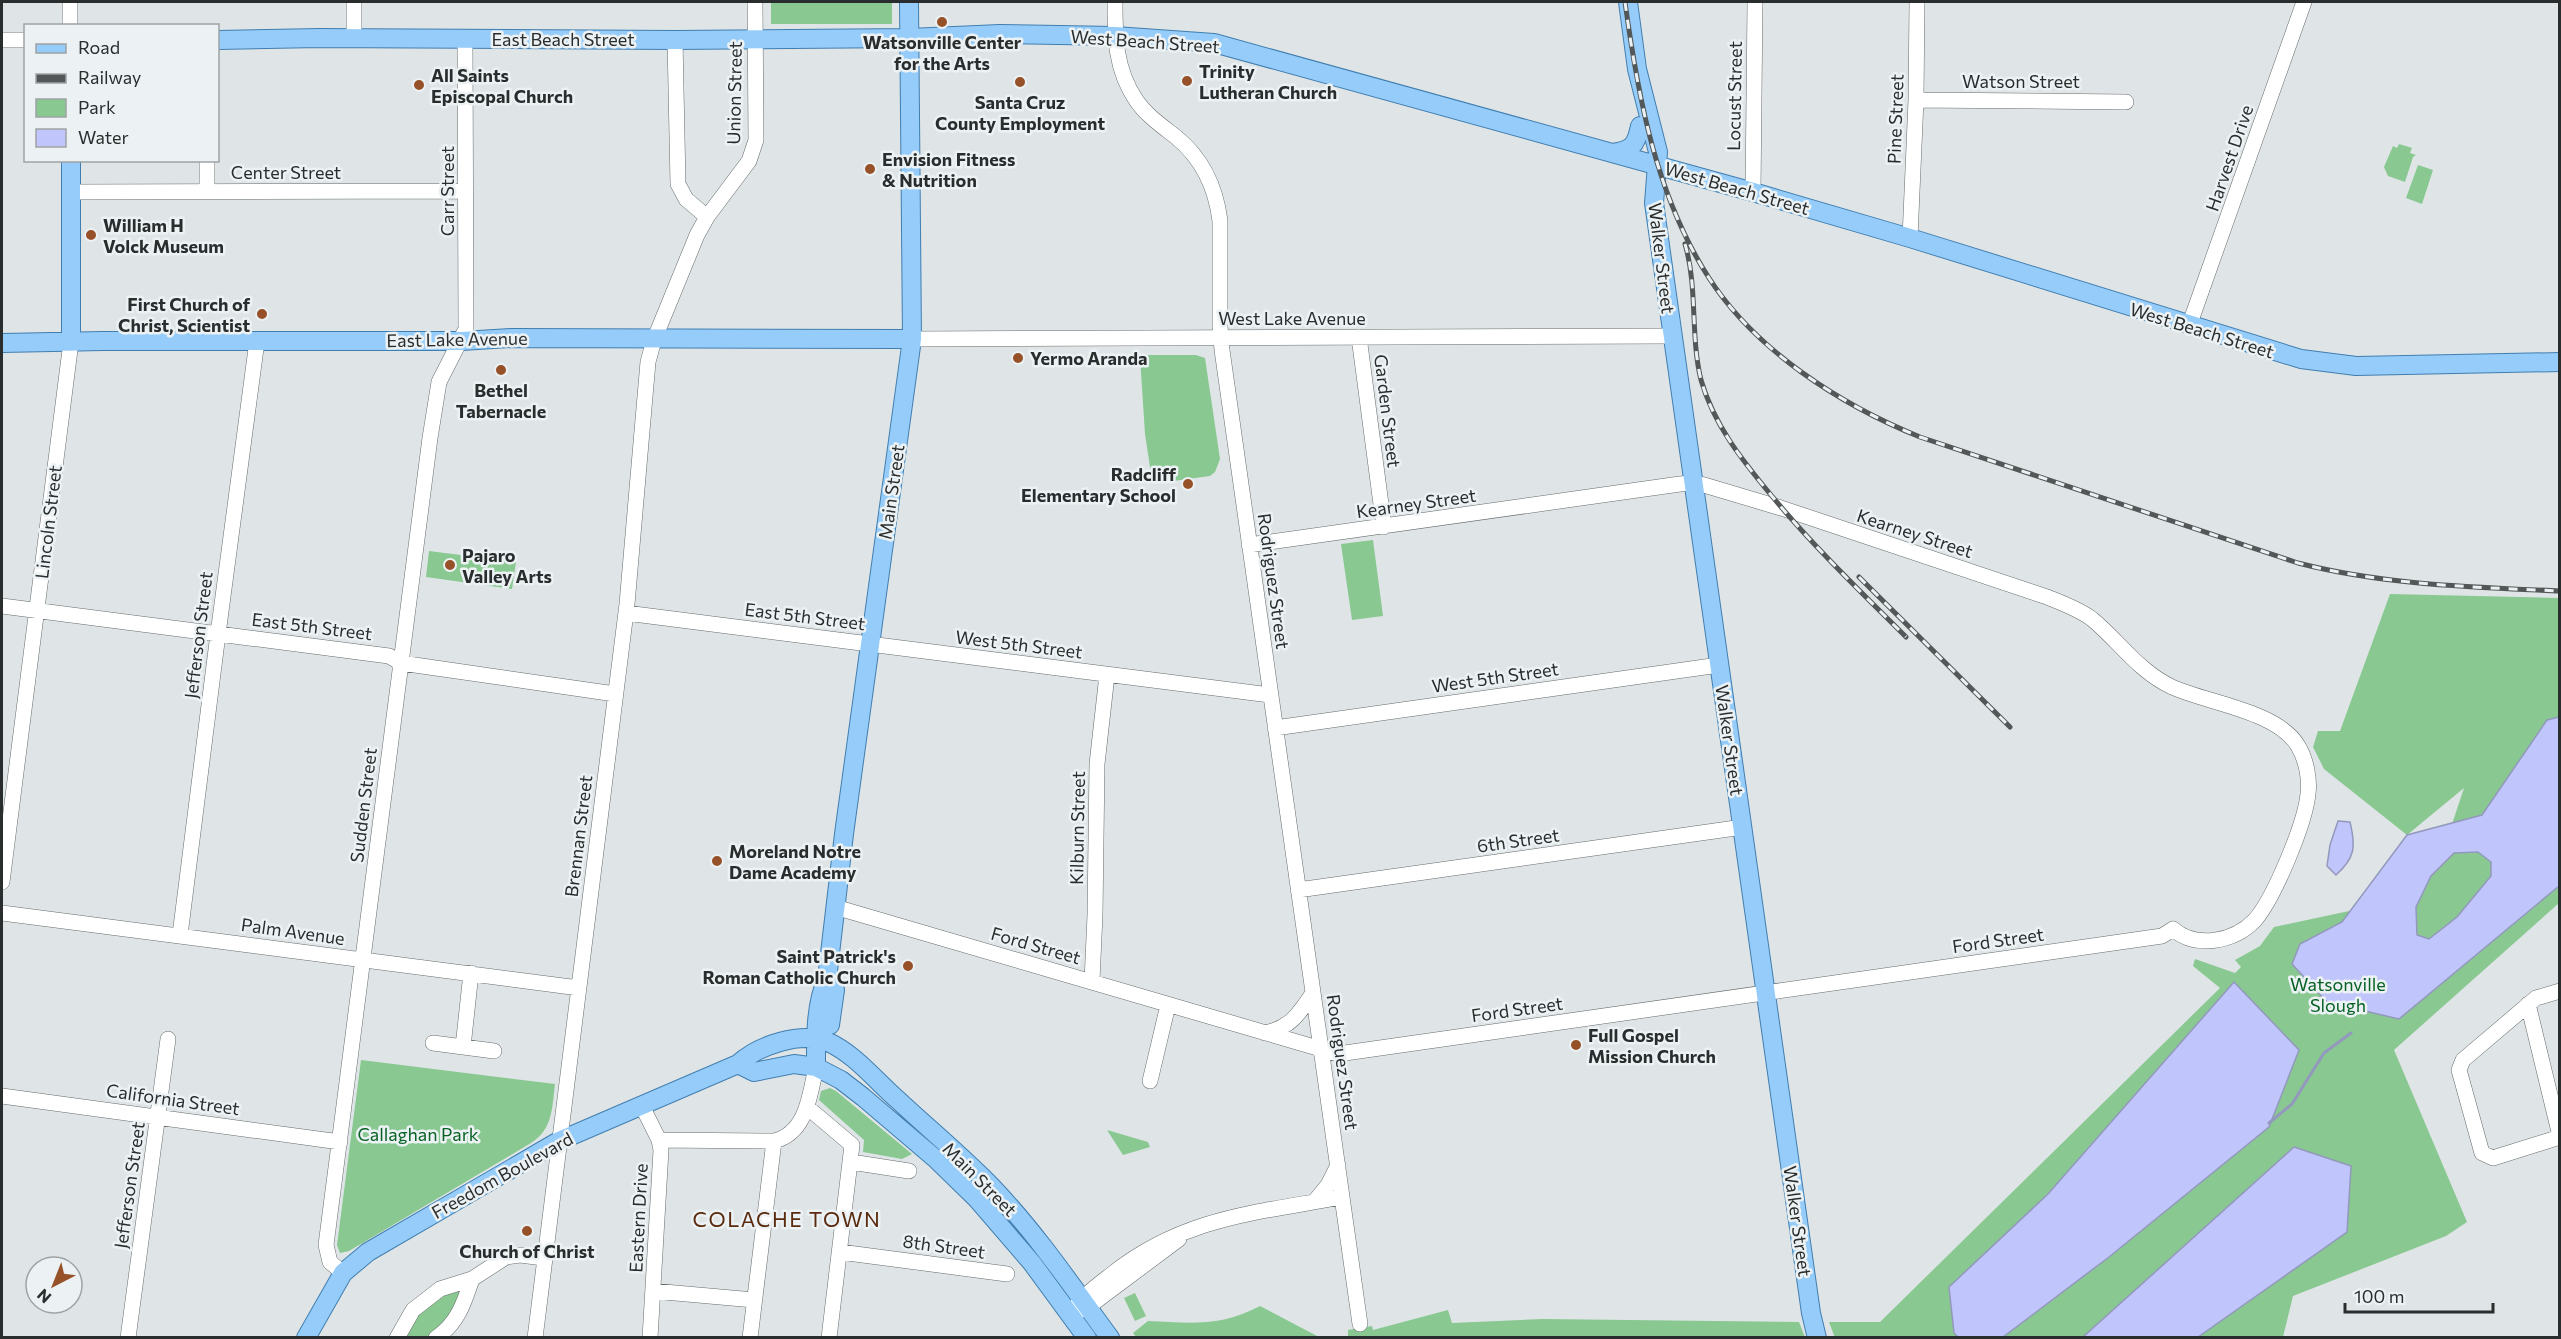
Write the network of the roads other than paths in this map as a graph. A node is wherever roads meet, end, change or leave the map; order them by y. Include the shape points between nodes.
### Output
1 (70, 2) edge
2 (354, 2) edge
3 (755, 2) edge
4 (909, 2) edge
5 (1115, 2) edge
6 (1621, 2) edge
7 (1628, 2) edge
8 (1755, 2) edge
9 (1917, 2) edge
10 (2304, 2) edge
11 (70, 24) edge
12 (1115, 36) junction
13 (755, 38) junction
14 (909, 38) junction
15 (354, 39) junction
16 (465, 39) junction
17 (2, 40) edge
18 (24, 40) edge
19 (219, 40) edge
20 (675, 40) junction
21 (1916, 100) junction
22 (2126, 102) dead end
23 (1640, 126) junction
24 (1612, 153) junction
25 (71, 162) edge
26 (207, 162) edge
27 (1658, 166) junction
28 (466, 191) junction
29 (71, 192) junction
30 (207, 192) junction
31 (1753, 192) junction
32 (707, 217) junction
33 (1910, 238) junction
34 (2189, 326) junction
35 (1672, 336) junction
36 (1359, 337) junction
37 (1221, 338) junction
38 (912, 339) junction
39 (654, 340) junction
40 (257, 341) junction
41 (462, 341) junction
42 (71, 342) junction
43 (2, 343) edge
44 (2559, 362) edge
45 (1692, 483) junction
46 (1384, 527) junction
47 (1249, 545) junction
48 (2, 606) edge
49 (38, 610) junction
50 (626, 614) junction
51 (218, 634) junction
52 (872, 645) junction
53 (401, 663) junction
54 (1719, 666) junction
55 (1107, 675) junction
56 (615, 694) junction
57 (1270, 695) junction
58 (1275, 728) junction
59 (1743, 828) junction
60 (2, 882) edge
61 (1299, 890) junction
62 (835, 907) junction
63 (2, 913) edge
64 (180, 935) junction
65 (2216, 940) joint
66 (364, 960) junction
67 (471, 973) junction
68 (827, 979) junction
69 (1092, 981) junction
70 (579, 987) junction
71 (2559, 991) edge
72 (1766, 992) junction
73 (1313, 993) junction
74 (2528, 1004) junction
75 (1168, 1005) junction
76 (832, 1015) junction
77 (1264, 1033) junction
78 (168, 1039) dead end
79 (822, 1041) junction
80 (434, 1043) dead end
81 (463, 1047) junction
82 (1322, 1050) junction
83 (494, 1051) dead end
84 (856, 1060) junction
85 (738, 1064) junction
86 (816, 1066) junction
87 (1150, 1081) dead end
88 (2, 1096) edge
89 (642, 1106) junction
90 (807, 1107) junction
91 (158, 1116) junction
92 (2559, 1137) edge
93 (659, 1140) junction
94 (559, 1141) junction
95 (774, 1141) junction
96 (340, 1142) junction
97 (851, 1162) junction
98 (1338, 1164) junction
99 (909, 1171) dead end
100 (1342, 1197) junction
101 (1314, 1202) junction
102 (840, 1252) junction
103 (544, 1258) junction
104 (343, 1273) junction
105 (1007, 1274) dead end
106 (472, 1279) junction
107 (653, 1291) junction
108 (754, 1300) junction
109 (1085, 1303) junction
110 (1070, 1315) junction
111 (1360, 1324) dead end
112 (128, 1338) edge
113 (306, 1338) edge
114 (396, 1338) edge
115 (436, 1338) edge
116 (535, 1338) edge
117 (650, 1338) edge
118 (750, 1338) edge
119 (830, 1338) edge
120 (1087, 1338) edge
121 (1110, 1338) edge
122 (1817, 1338) edge

1 - 11 street
2 - 15 street
3 - 13 street, Union Street
4 - 14 main road, Main Street
5 - 12 street, Rodriguez Street
6 - 23 main road
7 - 27 main road, Walker Street via 1637,69
8 - 31 street, Locust Street
9 - 21 street, Pine Street
10 - 34 street, Harvest Drive
12 - 14 main road, West Beach Street via 1000,34
12 - 24 main road, West Beach Street via 1229,46
12 - 37 street, Rodriguez Street via 1119,65 1135,99 1193,154 1213,189 1220,221
13 - 14 main road, East Beach Street
13 - 20 main road, East Beach Street
13 - 32 street, Union Street via 756,140 749,161
14 - 38 main road, Main Street
15 - 16 main road, East Beach Street
15 - 19 main road, East Beach Street
16 - 20 main road, East Beach Street
16 - 28 street, Carr Street
17 - 18 street
20 - 32 street via 678,184 686,198
21 - 22 street, Watson Street
21 - 33 street, Pine Street
23 - 24 main road via 1628,151
23 - 27 main road via 1647,150
24 - 27 main road, West Beach Street
25 - 29 main road, Lincoln Street
26 - 30 street
27 - 31 main road, West Beach Street
27 - 35 main road, Walker Street via 1654,203
28 - 30 street, Center Street
28 - 41 street, Carr Street via 466,329
29 - 30 street, Center Street
29 - 42 main road, Lincoln Street
31 - 33 main road, West Beach Street
32 - 39 street, Union Street
33 - 34 main road, West Beach Street
34 - 44 main road, West Beach Street via 2325,363 2356,366
35 - 36 street, West Lake Avenue
35 - 45 main road, Walker Street
36 - 37 street, West Lake Avenue
36 - 46 street, Garden Street
37 - 38 street, West Lake Avenue
37 - 47 street, Rodriguez Street
38 - 39 main road, East Lake Avenue
38 - 52 main road, Main Street
39 - 41 main road, East Lake Avenue
39 - 50 street, Brennan Street via 648,362
40 - 41 main road, East Lake Avenue
40 - 42 main road, East Lake Avenue
40 - 51 street, Jefferson Street
41 - 53 street, Sudden Street via 437,390
42 - 43 main road, East Lake Avenue
42 - 49 street, Lincoln Street
45 - 46 street, Kearney Street
45 - 54 main road, Walker Street
45 - 65 street, Kearney Street via 1781,508 2047,597 2091,619 2157,679 2260,718 2289,734 2298,746 2307,773 2303,817 2278,878 2256,918 2243,930
46 - 47 street, Kearney Street
47 - 57 street, Rodriguez Street
48 - 49 street, East 5th Street
49 - 51 street, East 5th Street
49 - 60 street, Lincoln Street
50 - 52 street, East 5th Street
50 - 56 street, Brennan Street
51 - 53 street, East 5th Street via 389,656
51 - 64 street, Jefferson Street
52 - 55 street, West 5th Street
52 - 62 main road, Main Street
53 - 56 street, East 5th Street
53 - 66 street, Sudden Street
54 - 58 street, West 5th Street
54 - 59 main road, Walker Street
55 - 57 street, West 5th Street
55 - 69 street, Kilburn Street via 1097,759
56 - 70 street, Brennan Street
57 - 58 street, Rodriguez Street
58 - 61 street, Rodriguez Street
59 - 61 street, 6th Street
59 - 72 main road, Walker Street
61 - 73 street, Rodriguez Street
62 - 68 main road, Main Street
62 - 69 street, Ford Street
63 - 64 street, Palm Avenue
64 - 66 street, Palm Avenue
65 - 72 street, Ford Street via 2197,941 2173,929 2162,936
66 - 67 street, Palm Avenue
66 - 96 street, Sudden Street
67 - 70 street, Palm Avenue
67 - 81 street
68 - 76 main road, Main Street via 835,990
68 - 79 main road, Main Street via 822,989
69 - 75 street, Ford Street
70 - 94 street, Brennan Street
71 - 74 street
72 - 82 street, Ford Street via 1338,1054
72 - 122 main road, Walker Street
73 - 77 street via 1288,1025
73 - 82 street, Rodriguez Street
74 - 92 street
74 - 92 street via 2463,1060 2459,1070 2482,1153 2493,1158
75 - 77 street, Ford Street
75 - 87 street
76 - 79 main road, Main Street
76 - 84 main road
77 - 82 street, Ford Street
78 - 91 street, Jefferson Street
79 - 84 main road, Main Street
79 - 85 main road, Freedom Boulevard via 791,1039 752,1054
79 - 86 main road, Main Street
80 - 81 street
81 - 83 street
82 - 98 street, Rodriguez Street
84 - 109 main road, Main Street via 991,1186 1034,1234
85 - 86 main road via 754,1072 794,1064
85 - 89 main road, Freedom Boulevard
86 - 90 street
86 - 110 main road, Main Street via 863,1097 952,1176 1032,1263
88 - 91 street, California Street
89 - 93 street, Eastern Drive
89 - 94 main road, Freedom Boulevard
90 - 95 street via 794,1130
90 - 97 street via 852,1145
91 - 96 street, California Street
91 - 112 street, Jefferson Street
93 - 95 street
93 - 107 street, Eastern Drive
94 - 103 street, Brennan Street
94 - 104 main road, Freedom Boulevard via 368,1252
95 - 108 street
96 - 104 street, Sudden Street via 326,1245 330,1262
97 - 99 street
97 - 102 street
98 - 100 street, Rodriguez Street
98 - 101 street
100 - 101 street
100 - 111 street, Rodriguez Street
101 - 109 street via 1224,1218 1159,1242
102 - 105 street, 8th Street
102 - 119 street
103 - 106 street via 510,1255
103 - 116 street, Brennan Street
104 - 113 main road, Freedom Boulevard
106 - 114 street via 426,1298 408,1316
106 - 115 street via 457,1317
107 - 108 street
107 - 117 street, Eastern Drive
108 - 118 street
109 - 110 street
109 - 121 main road, Main Street
110 - 120 main road, Main Street

